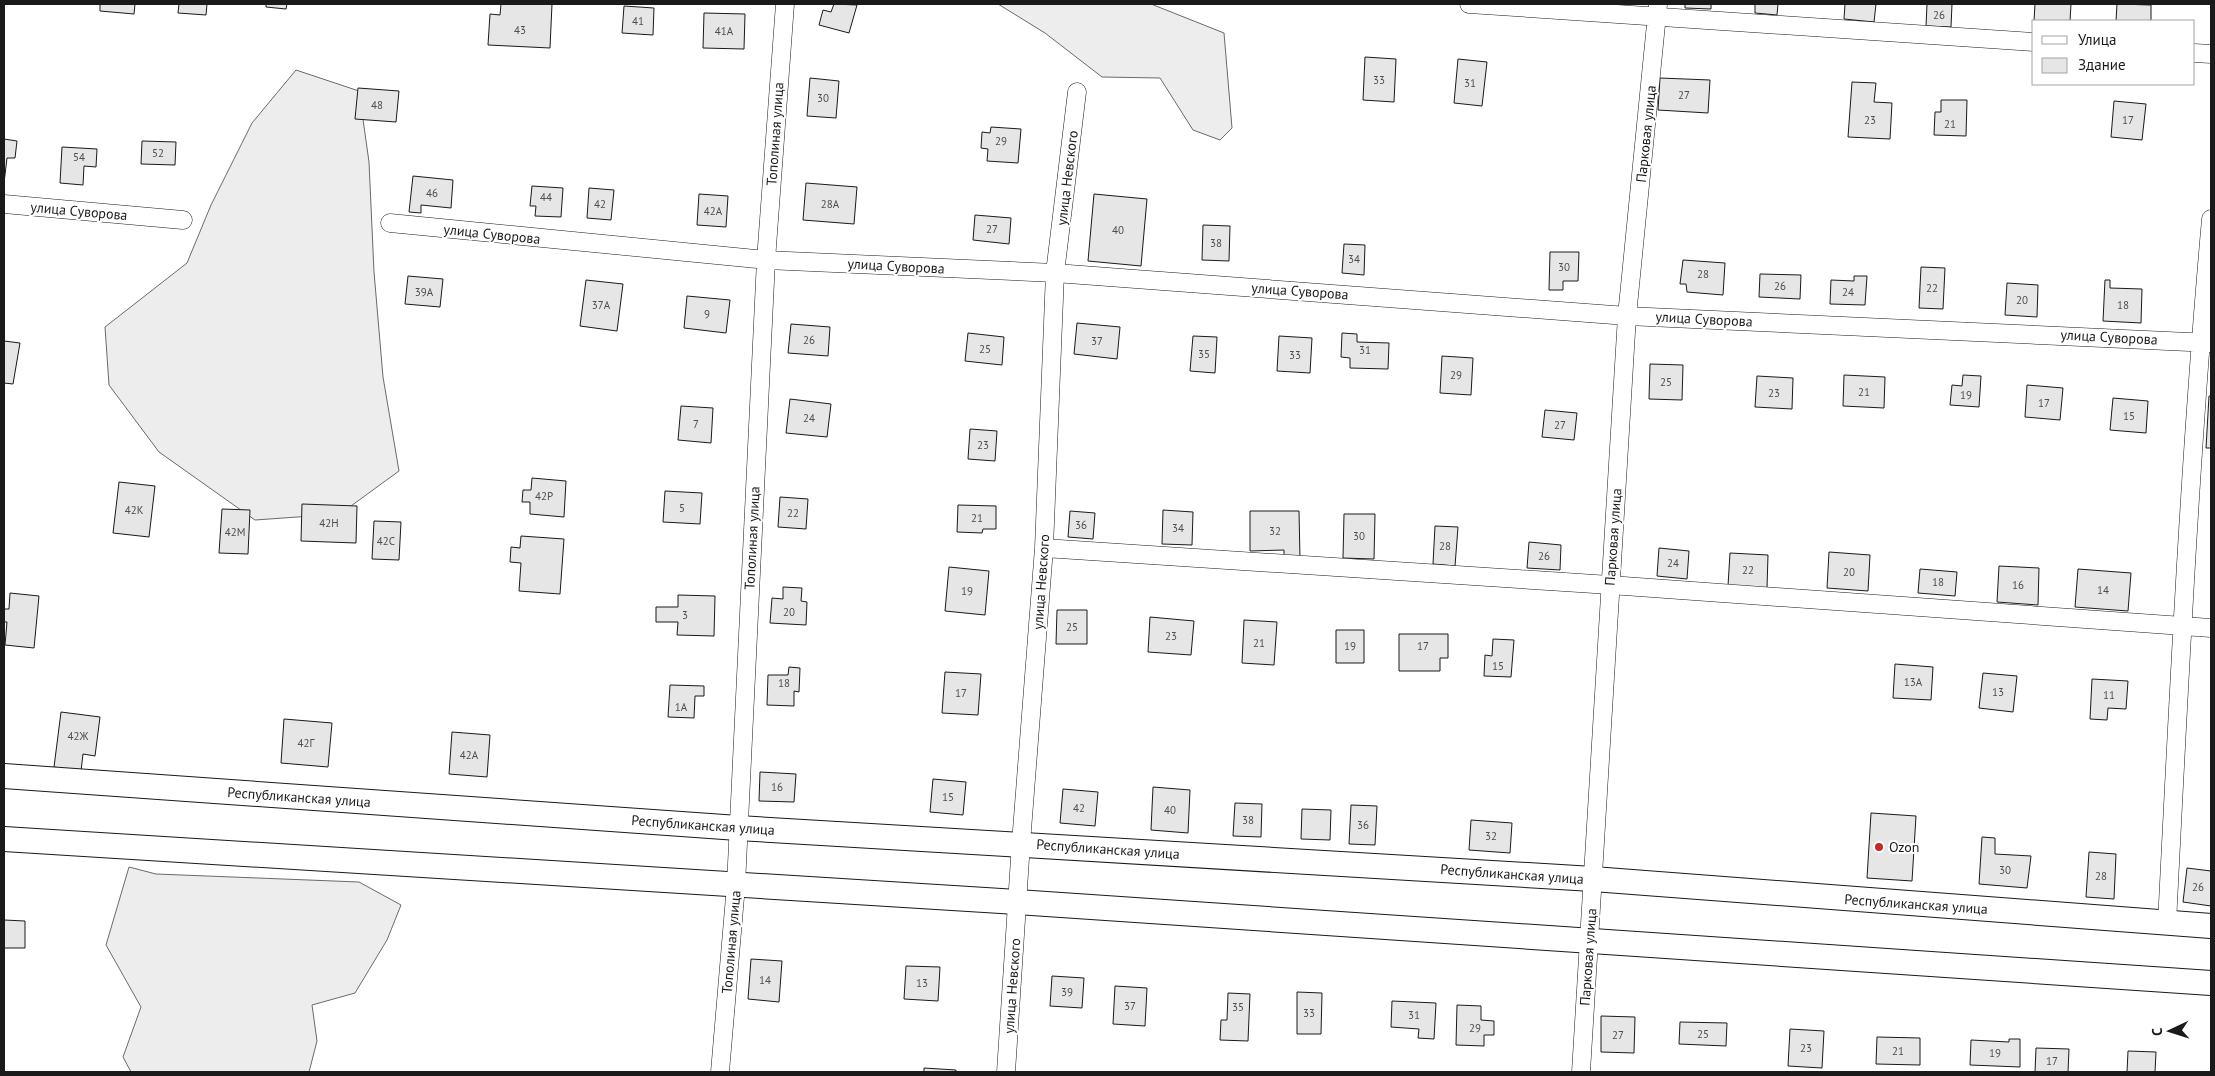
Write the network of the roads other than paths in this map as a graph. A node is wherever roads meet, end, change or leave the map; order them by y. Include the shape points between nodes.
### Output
1 (785, 4) edge
2 (1469, 4) edge
3 (1658, 11) edge
4 (2032, 42) edge
5 (2195, 53) edge
6 (2211, 54) edge
7 (1077, 92) dead end
8 (4, 204) edge
9 (2211, 219) edge
10 (183, 220) dead end
11 (390, 223) dead end
12 (766, 260) junction
13 (1055, 273) junction
14 (1627, 316) junction
15 (2206, 342) edge
16 (1044, 548) junction
17 (1610, 585) junction
18 (2182, 625) junction
19 (2211, 628) edge
20 (4, 776) edge
21 (738, 828) junction
22 (4, 839) edge
23 (1020, 844) junction
24 (1593, 879) junction
25 (736, 884) junction
26 (1017, 902) junction
27 (2167, 923) junction
28 (2211, 926) edge
29 (1588, 942) junction
30 (2211, 983) edge
31 (720, 1072) edge
32 (1006, 1072) edge
33 (1581, 1072) edge

1 - 12 street, Тополиная улица
2 - 3 street
3 - 4 street
3 - 14 street, Парковая улица
5 - 6 street
7 - 13 street, улица Невского
8 - 10 street, улица Суворова
9 - 15 street
11 - 12 street, улица Суворова
12 - 13 street, улица Суворова
12 - 21 street, Тополиная улица
13 - 14 street, улица Суворова
13 - 16 street, улица Невского
14 - 15 street, улица Суворова
14 - 17 street, Парковая улица
15 - 18 street
16 - 17 street
16 - 23 street, улица Невского
17 - 18 street
17 - 24 street, Парковая улица
18 - 19 street
18 - 27 street
20 - 21 street, Республиканская улица
21 - 23 street, Республиканская улица
21 - 25 street, Тополиная улица
22 - 25 street
23 - 24 street, Республиканская улица
23 - 26 street, улица Невского
24 - 27 street, Республиканская улица
24 - 29 street, Парковая улица
25 - 26 street
25 - 31 street, Тополиная улица
26 - 29 street
26 - 32 street, улица Невского
27 - 28 street, Республиканская улица
29 - 30 street
29 - 33 street, Парковая улица

